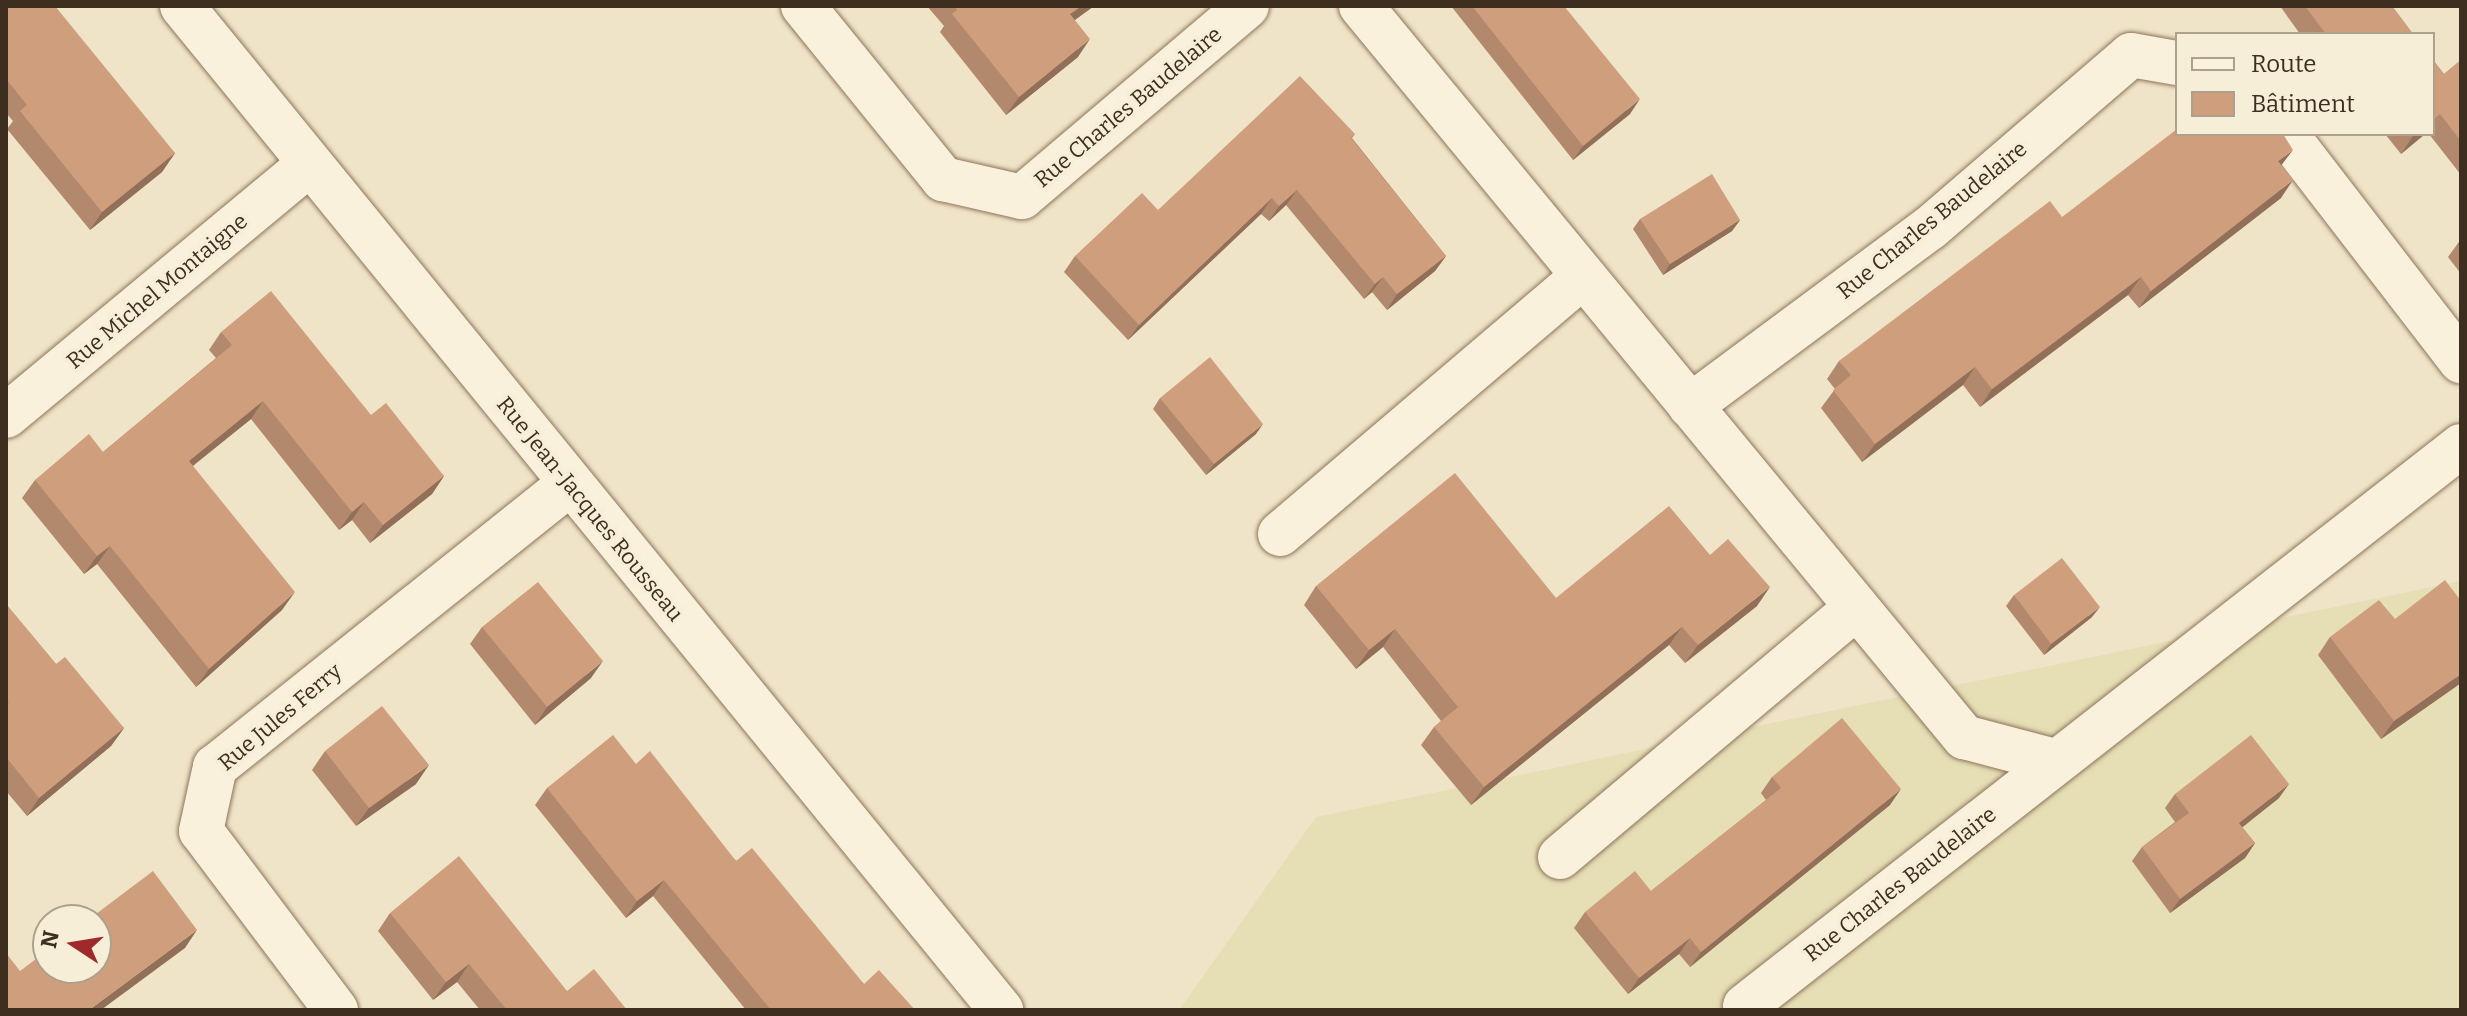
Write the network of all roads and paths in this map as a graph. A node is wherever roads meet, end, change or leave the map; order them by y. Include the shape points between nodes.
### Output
1 (182, 6) edge
2 (803, 6) edge
3 (1247, 6) edge
4 (1361, 6) edge
5 (2175, 63) edge
6 (2288, 136) edge
7 (308, 165) junction
8 (1582, 277) junction
9 (2461, 361) edge
10 (1690, 406) junction
11 (6, 416) edge
12 (2461, 446) edge
13 (569, 484) junction
14 (1280, 534) dead end
15 (1857, 607) junction
16 (2055, 761) junction
17 (1560, 857) dead end
18 (1745, 1006) dead end
19 (336, 1010) edge
20 (1001, 1010) edge

1 - 7 street, Rue Jean-Jacques Rousseau
2 - 3 street, Rue Charles Baudelaire via 943,179 1022,197
4 - 8 street
5 - 10 street, Rue Charles Baudelaire via 2131,55 1930,228
6 - 9 street
7 - 11 street, Rue Michel Montaigne
7 - 13 street, Rue Jean-Jacques Rousseau
8 - 10 street
8 - 14 street
10 - 15 street
12 - 16 street, Rue Charles Baudelaire
13 - 19 street, Rue Jules Ferry via 215,767 201,831
13 - 20 street, Rue Jean-Jacques Rousseau
15 - 16 street via 1964,737
15 - 17 street
16 - 18 street, Rue Charles Baudelaire

